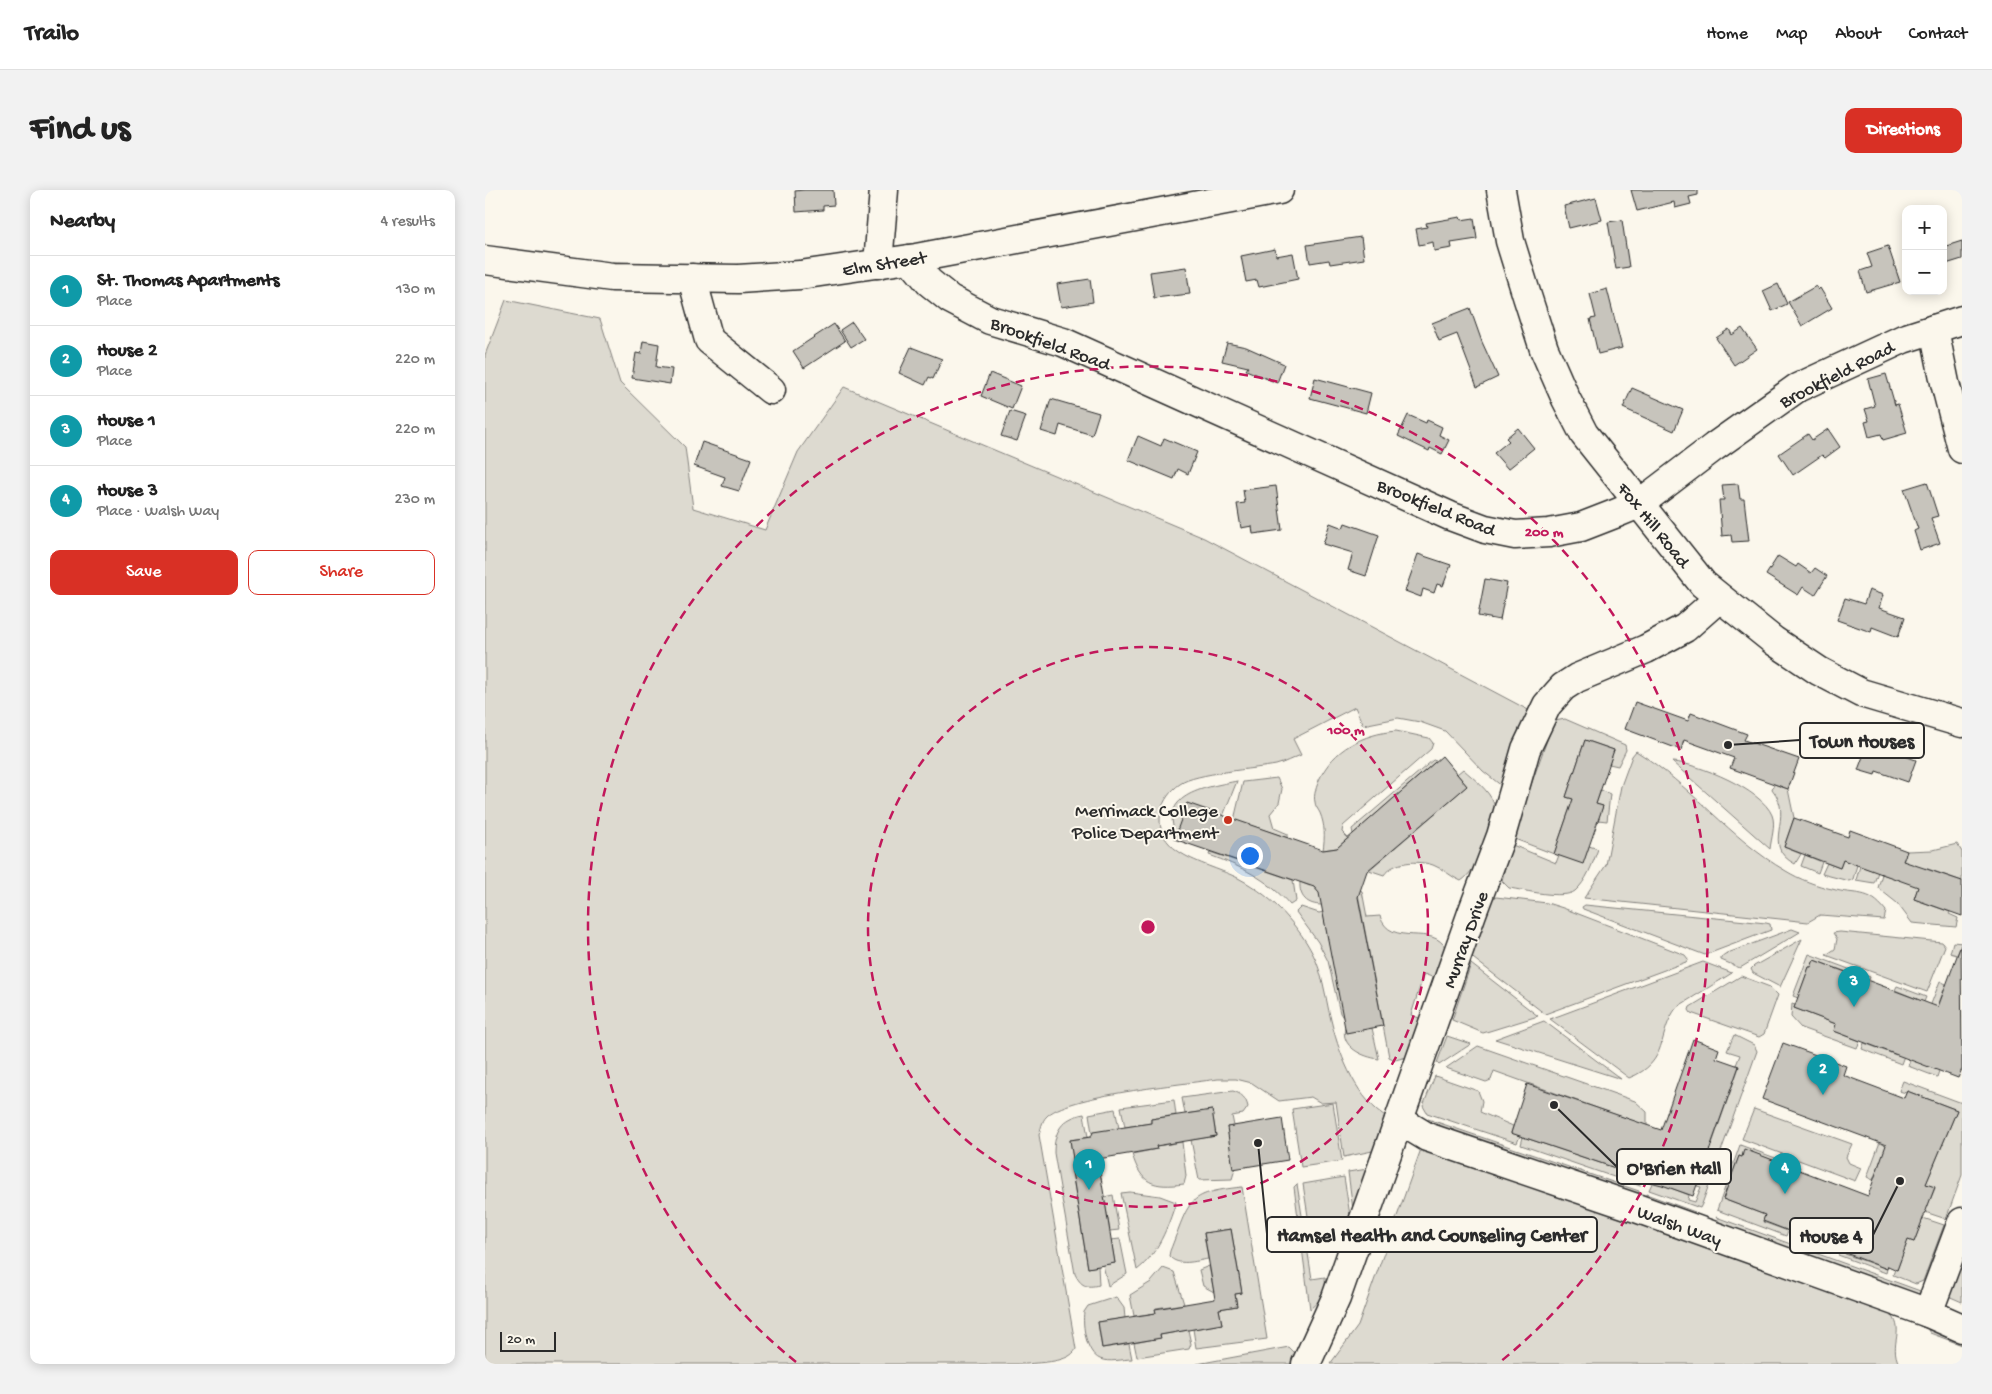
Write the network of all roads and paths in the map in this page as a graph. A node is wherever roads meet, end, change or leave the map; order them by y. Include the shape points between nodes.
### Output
1 (884, 190) edge
2 (1279, 190) edge
3 (1501, 190) edge
4 (911, 259) junction
5 (485, 260) edge
6 (878, 264) junction
7 (692, 278) junction
8 (1962, 320) edge
9 (1934, 329) junction
10 (771, 390) dead end
11 (1962, 450) edge
12 (1639, 504) junction
13 (1719, 598) junction
14 (1962, 723) edge
15 (1399, 1120) junction
16 (1962, 1222) edge
17 (1928, 1313) junction
18 (1962, 1328) edge
19 (1306, 1364) edge

1 - 6 street
2 - 4 street, Elm Street
3 - 12 street, Fox Hill Road via 1510,241 1544,349 1565,399 1584,434
4 - 6 street, Elm Street
4 - 12 street, Brookfield Road via 929,282 950,299 990,320 1063,342 1485,529 1515,535 1549,533 1581,527
5 - 7 street, Elm Street via 612,277
6 - 7 street, Elm Street via 800,275
7 - 10 street via 709,340
8 - 9 street, Brookfield Road
9 - 11 street
9 - 12 street, Brookfield Road via 1903,339 1797,388
12 - 13 street, Fox Hill Road via 1703,584
13 - 14 street, Fox Hill Road via 1774,641 1819,671 1861,693
13 - 15 street, Murray Drive via 1685,628 1563,687 1541,714
15 - 17 street, Walsh Way via 1427,1136
15 - 19 street, Murray Drive via 1337,1298
16 - 17 street
17 - 18 street, Walsh Way

